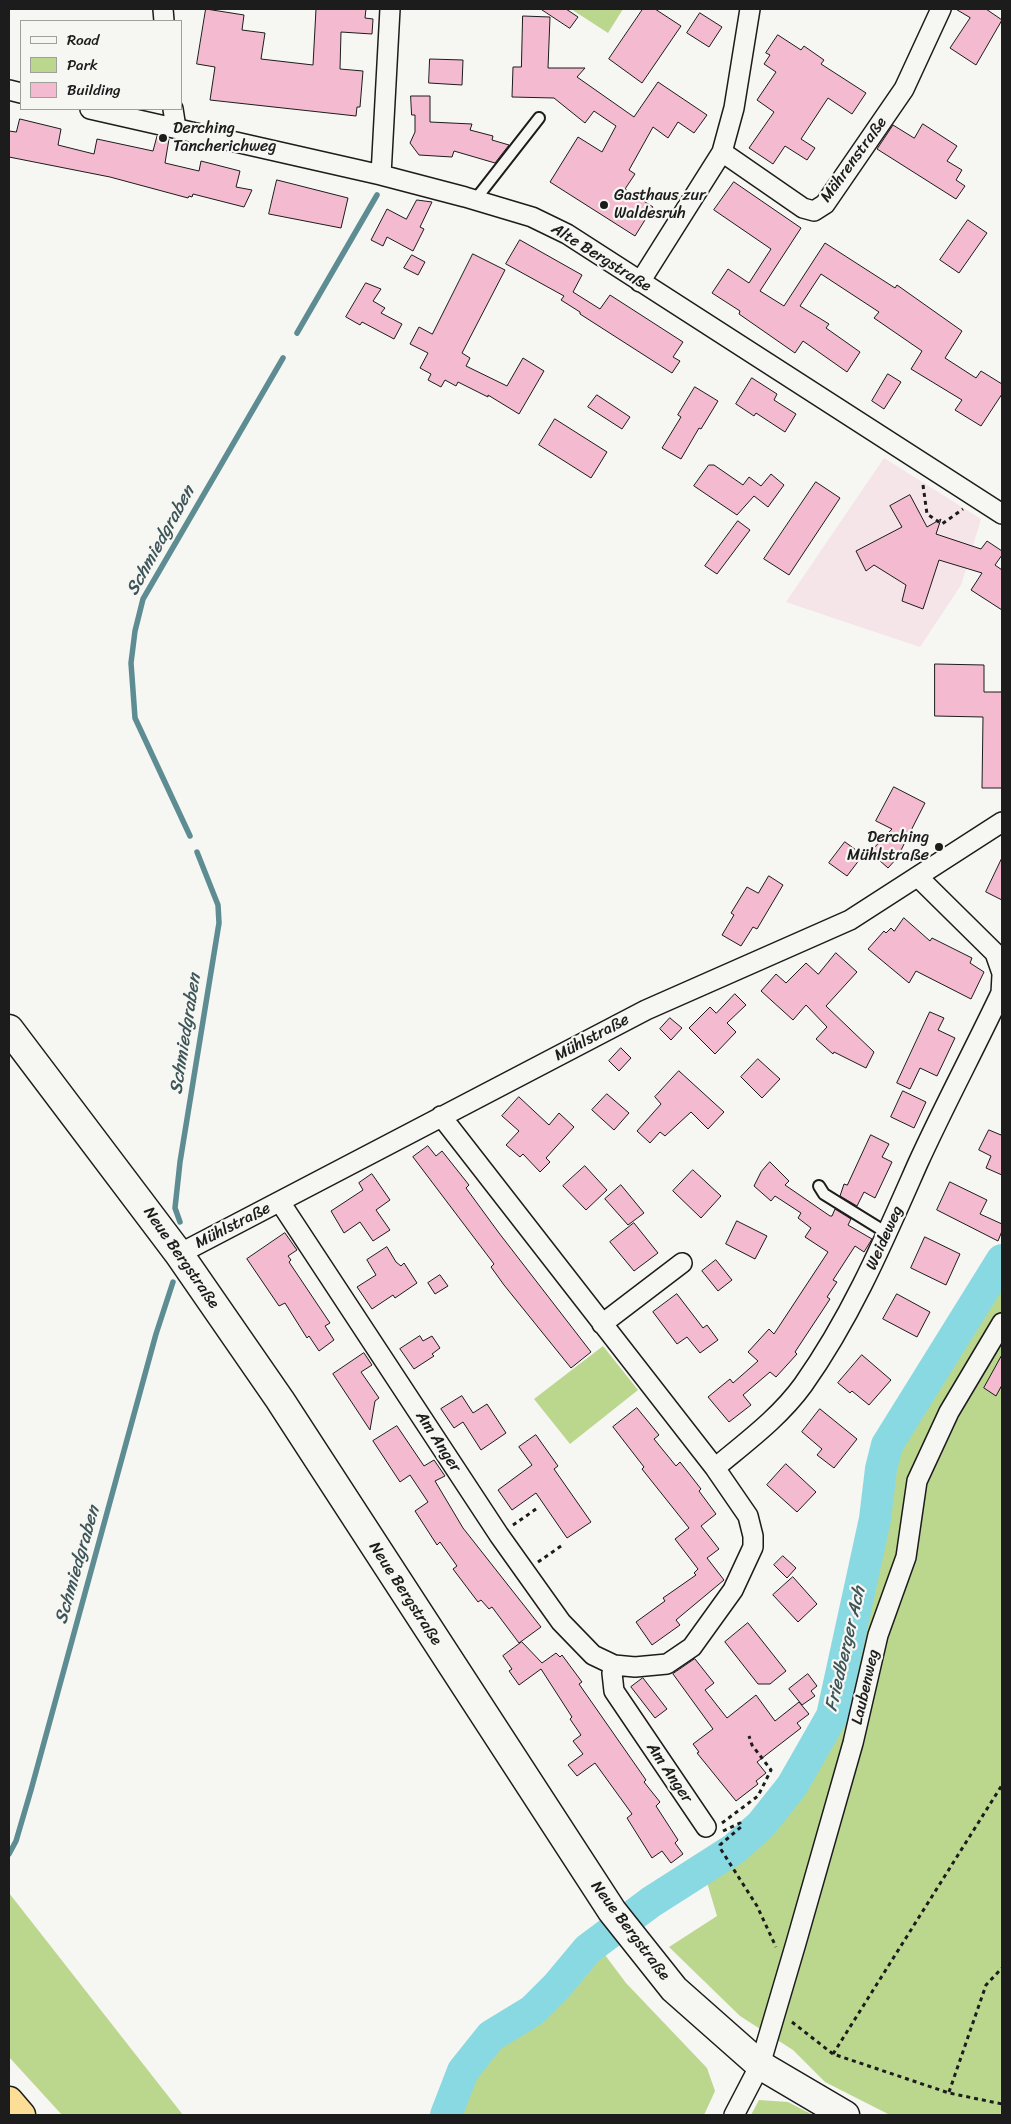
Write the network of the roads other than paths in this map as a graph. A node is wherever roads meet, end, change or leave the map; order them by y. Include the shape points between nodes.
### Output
1 (390, 9) edge
2 (750, 9) edge
3 (941, 9) edge
4 (95, 110) edge
5 (174, 110) edge
6 (539, 118) dead end
7 (176, 128) junction
8 (722, 152) junction
9 (381, 175) junction
10 (475, 200) junction
11 (640, 282) junction
12 (1002, 514) edge
13 (1002, 822) edge
14 (918, 876) junction
15 (1002, 974) edge
16 (9, 1029) edge
17 (441, 1116) junction
18 (819, 1186) dead end
19 (280, 1202) junction
20 (887, 1234) junction
21 (179, 1254) junction
22 (682, 1263) dead end
23 (1002, 1323) edge
24 (602, 1324) junction
25 (715, 1468) junction
26 (614, 1665) junction
27 (708, 1830) road end
28 (760, 2065) junction
29 (9, 2101) edge
30 (21, 2115) edge
31 (734, 2115) edge
32 (845, 2115) edge

1 - 9 street
2 - 8 street via 734,108
3 - 8 street, Mährenstraße via 904,90 825,204 814,211 803,208
4 - 7 street, Alte Bergstraße
5 - 7 street
6 - 10 lane
7 - 9 street, Alte Bergstraße
8 - 11 street
9 - 10 street, Alte Bergstraße
10 - 11 street, Alte Bergstraße via 532,217 567,234
11 - 12 street, Alte Bergstraße
13 - 14 street, Mühlstraße
14 - 15 street, Weideweg via 995,953
14 - 17 street, Mühlstraße via 850,920 646,1010
15 - 20 street, Weideweg via 1002,993 919,1161
16 - 21 main road, Neue Bergstraße
17 - 19 street, Mühlstraße
17 - 24 street, Am Anger
18 - 20 lane via 824,1194
19 - 21 street, Mühlstraße
19 - 26 street, Am Anger via 525,1572 576,1640 593,1655
20 - 25 street, Weideweg via 856,1299 803,1384 773,1420
21 - 28 main road, Neue Bergstraße via 280,1400 612,1911 674,1989
22 - 24 street
23 - 28 street, Laubenweg via 949,1412 917,1481 906,1556 878,1635 852,1743
24 - 25 street, Am Anger
25 - 26 street, Am Anger via 748,1516 754,1536 753,1547 733,1590 702,1634 680,1657 667,1664 652,1666
26 - 27 street, Am Anger via 614,1691
28 - 31 street, Laubenweg
28 - 32 main road, Neue Bergstraße
29 - 30 highway

